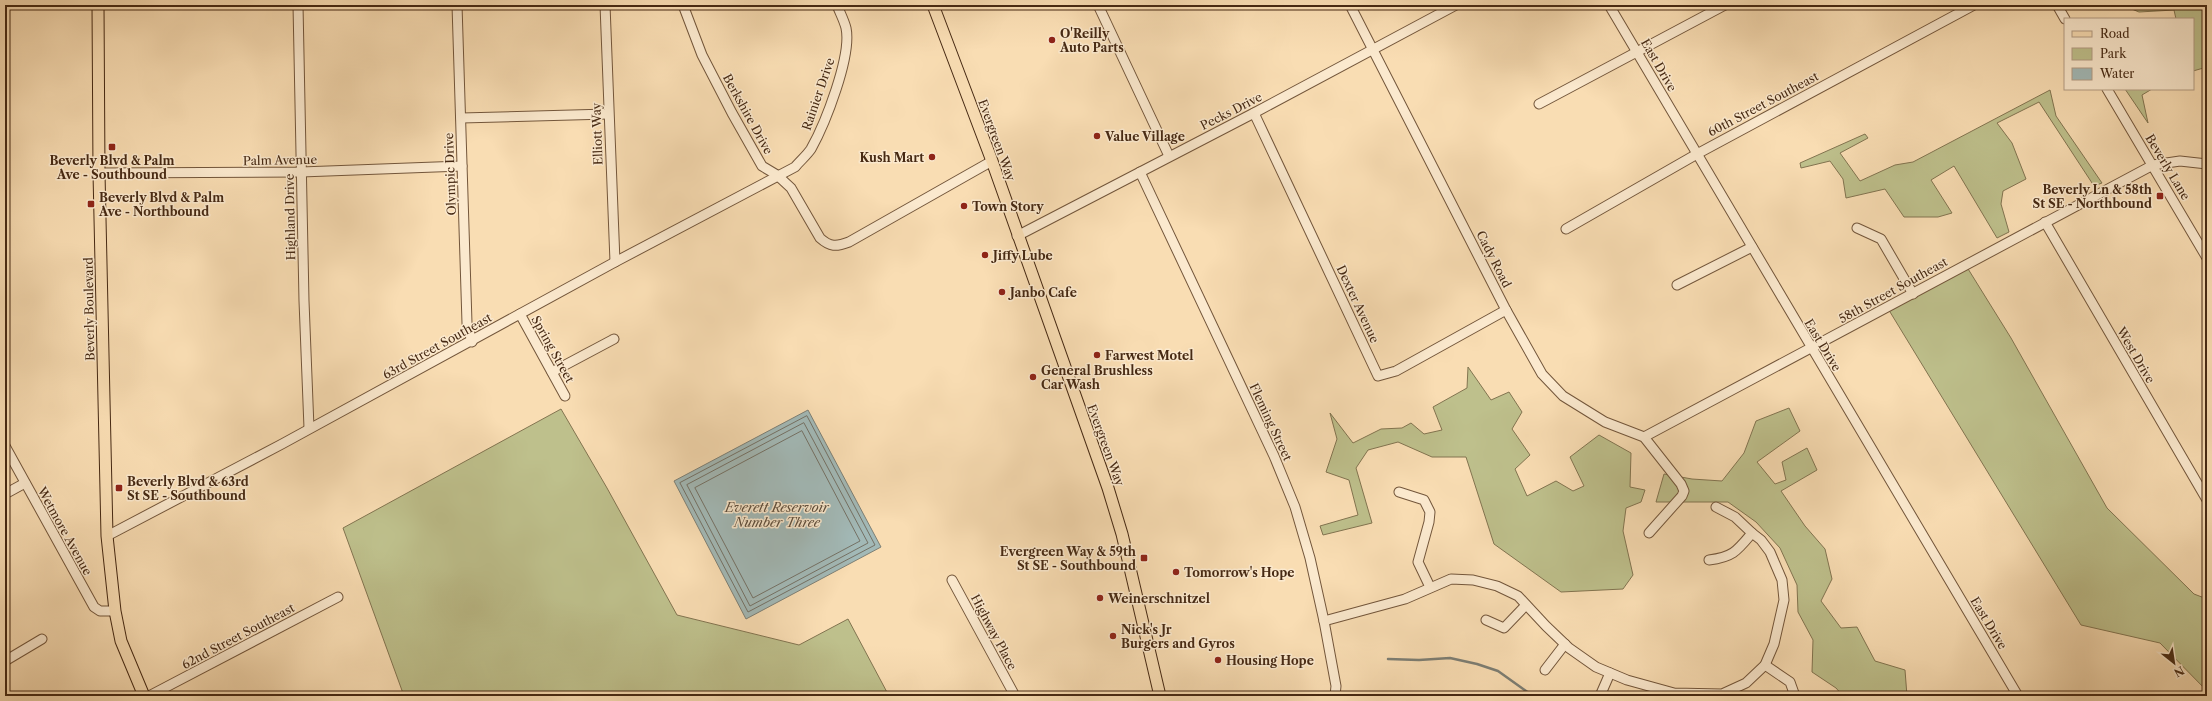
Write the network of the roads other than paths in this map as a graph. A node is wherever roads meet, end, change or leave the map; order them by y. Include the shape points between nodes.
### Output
1 (98, 5) edge
2 (298, 5) edge
3 (457, 5) edge
4 (605, 5) edge
5 (683, 5) edge
6 (837, 5) edge
7 (933, 5) edge
8 (1098, 5) edge
9 (1350, 5) edge
10 (1456, 5) edge
11 (1609, 5) edge
12 (1725, 5) edge
13 (1974, 5) edge
14 (2057, 5) edge
15 (2064, 18) edge
16 (1373, 50) junction
17 (1638, 52) junction
18 (2108, 90) edge
19 (1540, 104) dead end
20 (1254, 113) junction
21 (608, 114) junction
22 (461, 118) junction
23 (1697, 154) junction
24 (1169, 156) junction
25 (992, 161) junction
26 (2153, 164) junction
27 (2207, 164) edge
28 (462, 166) junction
29 (302, 172) junction
30 (1140, 172) junction
31 (99, 173) junction
32 (777, 176) junction
33 (2045, 222) junction
34 (1857, 228) dead end
35 (1566, 229) dead end
36 (1017, 236) junction
37 (1752, 247) junction
38 (2207, 258) edge
39 (615, 262) junction
40 (1677, 285) dead end
41 (1913, 294) junction
42 (1506, 310) junction
43 (520, 314) junction
44 (614, 339) dead end
45 (472, 342) junction
46 (1812, 349) junction
47 (552, 372) junction
48 (565, 396) dead end
49 (309, 428) junction
50 (1644, 437) junction
51 (5, 446) edge
52 (25, 483) junction
53 (1399, 492) dead end
54 (5, 494) edge
55 (2207, 500) edge
56 (1716, 507) dead end
57 (1649, 533) dead end
58 (1752, 533) junction
59 (107, 536) junction
60 (1709, 560) dead end
61 (952, 580) dead end
62 (1430, 587) junction
63 (338, 597) dead end
64 (1526, 605) junction
65 (114, 612) junction
66 (1486, 620) dead end
67 (1324, 621) junction
68 (42, 639) dead end
69 (1565, 644) junction
70 (5, 661) edge
71 (1766, 665) junction
72 (1545, 670) dead end
73 (1610, 673) junction
74 (1657, 692) edge
75 (1722, 695) edge
76 (144, 696) edge
77 (149, 696) edge
78 (1015, 696) edge
79 (1160, 696) edge
80 (1335, 696) edge
81 (1600, 696) edge
82 (1795, 696) edge
83 (2018, 696) edge

1 - 31 main road, Beverly Boulevard
2 - 29 street, Highland Drive
3 - 22 street, Olympic Drive
4 - 21 street, Elliott Way
5 - 32 street, Berkshire Drive via 702,55 732,113 762,166
6 - 32 street, Rainier Drive via 846,29 846,47 825,119 810,150 795,168
7 - 25 main road, Evergreen Way
8 - 24 street
9 - 16 street, Cady Road
10 - 16 street, Pecks Drive
11 - 17 street, East Drive
12 - 17 street
13 - 23 street, 60th Street Southeast
14 - 15 street
16 - 20 street, Pecks Drive
16 - 42 street, Cady Road
17 - 19 street
17 - 23 street, East Drive
18 - 26 street, Beverly Lane
20 - 24 street, Pecks Drive
20 - 42 street, Dexter Avenue via 1378,376 1396,371
21 - 22 street
21 - 39 street, Elliott Way
22 - 28 street, Olympic Drive
23 - 35 street, 60th Street Southeast
23 - 37 street, East Drive
24 - 30 street, Pecks Drive
25 - 32 street, Berkshire Drive via 836,247 826,244 820,238 791,188
25 - 36 main road, Evergreen Way
26 - 27 street via 2180,161
26 - 33 street, 58th Street Southeast
26 - 38 street, Beverly Lane
28 - 29 street, Palm Avenue
28 - 45 street, Olympic Drive via 467,322
29 - 31 street, Palm Avenue
29 - 49 street, Highland Drive
30 - 36 street, Pecks Drive
30 - 67 street, Fleming Street via 1274,456 1297,514
31 - 59 main road, Beverly Boulevard
32 - 39 street, 63rd Street Southeast
33 - 41 street, 58th Street Southeast
33 - 55 street, West Drive
34 - 41 street via 1882,239
36 - 79 main road, Evergreen Way via 1111,498
37 - 40 street
37 - 46 street, East Drive
39 - 43 street, 63rd Street Southeast
41 - 46 street, 58th Street Southeast
42 - 50 street, Cady Road via 1542,374 1563,396 1605,422
43 - 45 street, 63rd Street Southeast
43 - 47 street, Spring Street
44 - 47 street
45 - 49 street, 63rd Street Southeast
46 - 50 street, 58th Street Southeast
46 - 83 street, East Drive
47 - 48 street, Spring Street
49 - 59 street, 63rd Street Southeast
50 - 57 street via 1684,491
51 - 52 street, Wetmore Avenue
52 - 54 street
52 - 65 street, Wetmore Avenue via 94,607 100,611
53 - 62 street via 1424,500 1430,512 1430,522 1418,562
56 - 58 street via 1735,517
58 - 60 street via 1726,558
58 - 71 street via 1770,552 1783,587 1784,600
59 - 65 main road, Beverly Boulevard
61 - 78 street, Highway Place
62 - 64 street via 1451,579 1473,580 1497,586 1518,596
62 - 67 street via 1405,599
63 - 77 street, 62nd Street Southeast
64 - 66 street via 1504,628
64 - 69 street
65 - 76 main road, Beverly Boulevard via 120,641
67 - 80 street, Fleming Street via 1336,686
68 - 70 street
69 - 72 street
69 - 73 street via 1596,667
71 - 75 street via 1746,683
71 - 82 street via 1790,682
73 - 74 street
73 - 81 street
74 - 75 street

